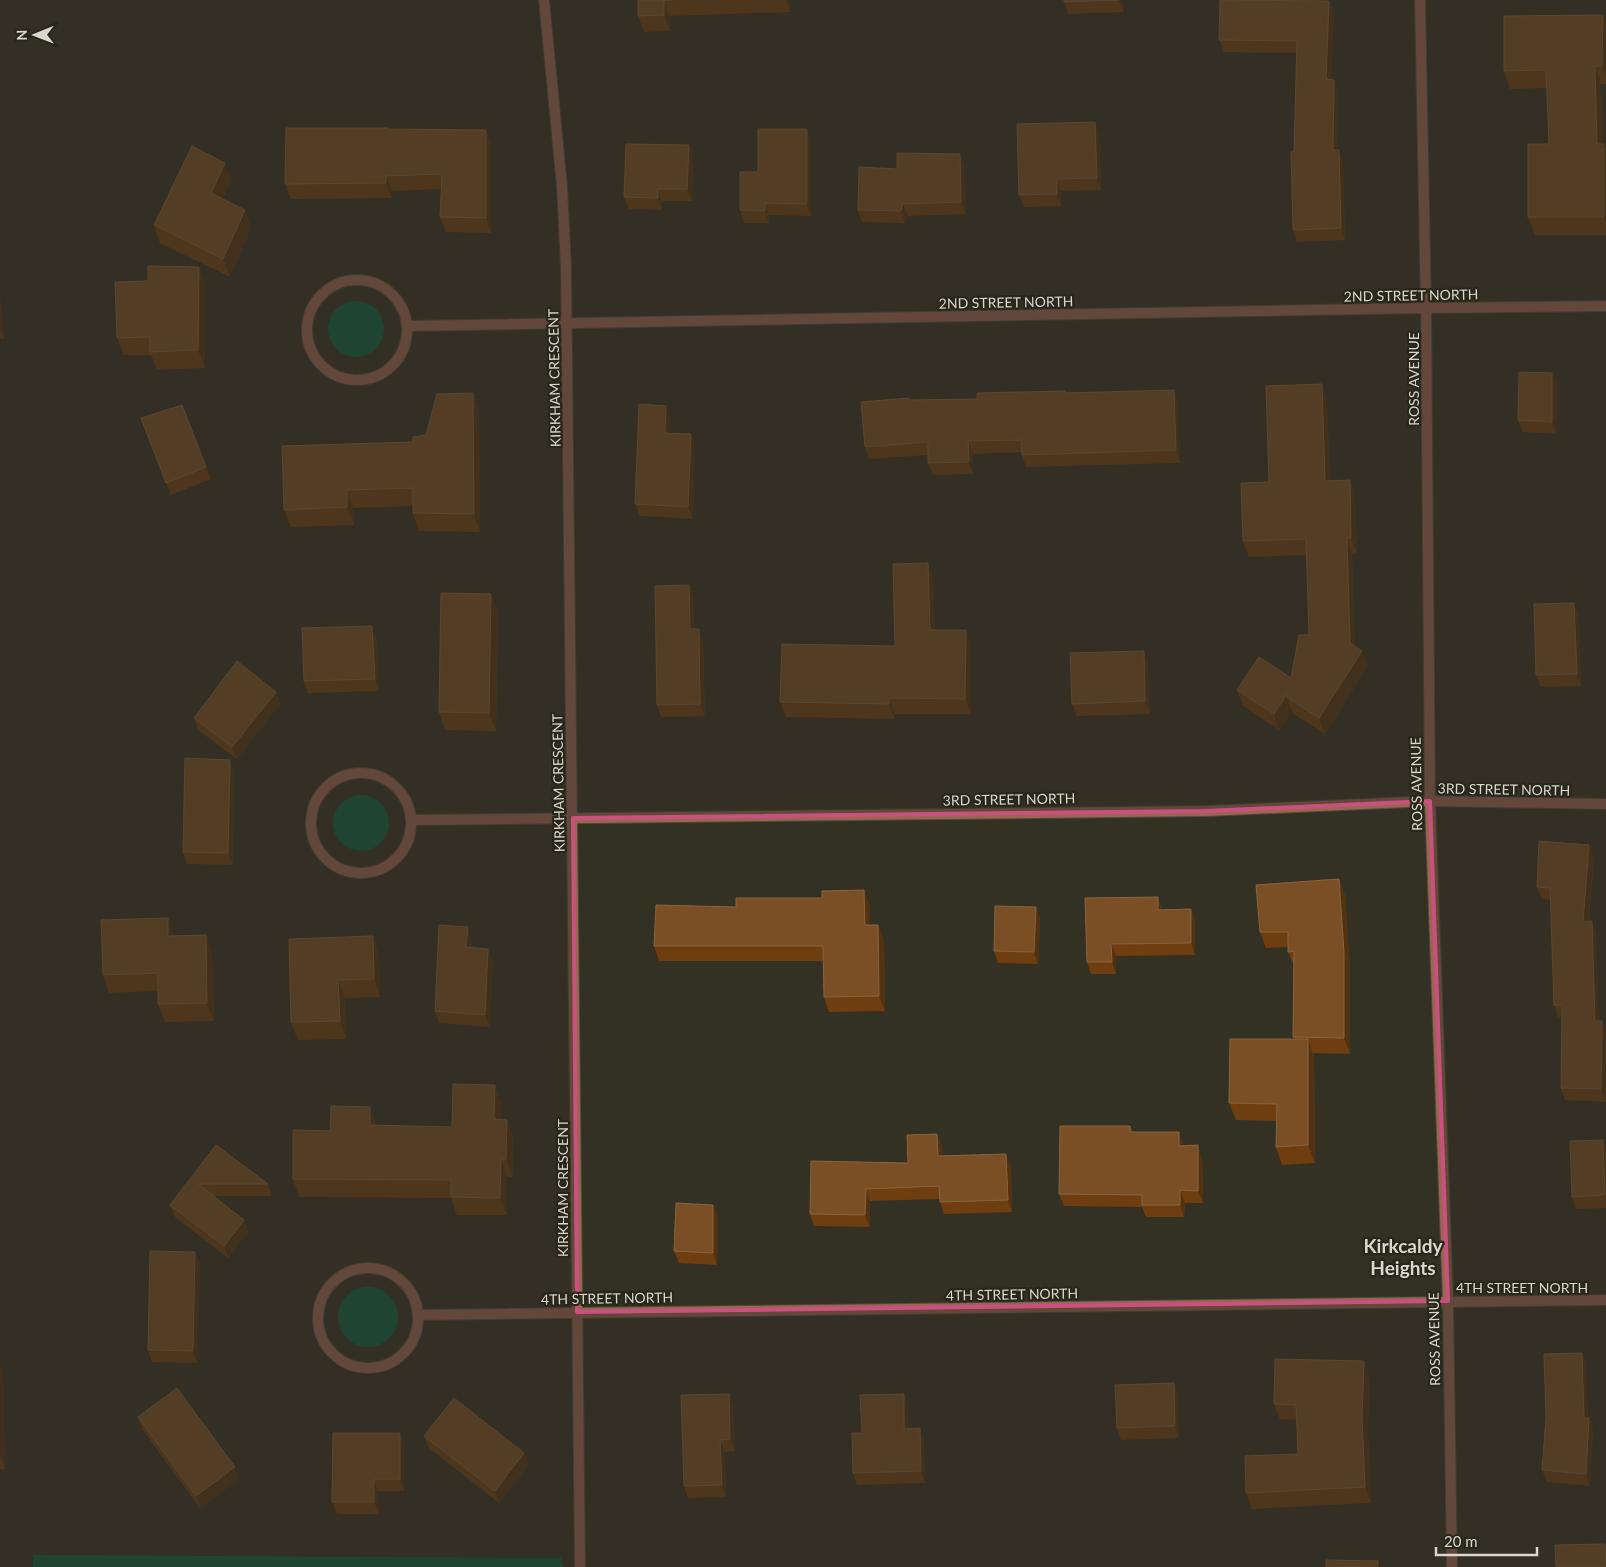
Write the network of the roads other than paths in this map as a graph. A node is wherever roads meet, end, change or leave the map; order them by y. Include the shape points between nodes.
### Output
1 (544, 0) edge
2 (1420, 0) edge
3 (1606, 306) edge
4 (1426, 308) junction
5 (567, 324) junction
6 (407, 326) junction
7 (1430, 801) junction
8 (1606, 804) edge
9 (573, 818) junction
10 (412, 820) junction
11 (1606, 1300) edge
12 (1448, 1301) junction
13 (577, 1312) junction
14 (418, 1315) junction
15 (580, 1567) edge
16 (1452, 1567) edge

1 - 5 street, KIRKHAM CRESCENT via 562,186
2 - 4 street, ROSS AVENUE
3 - 4 street, 2ND STREET NORTH
4 - 5 street, 2ND STREET NORTH
4 - 7 street, ROSS AVENUE
5 - 6 street, 2ND STREET NORTH
5 - 9 street, KIRKHAM CRESCENT
6 - 6 street via 403,310 382,286 350,280 335,285 322,295 312,308 307,324 314,356 325,369 356,381 373,378 388,370 406,343
7 - 8 street, 3RD STREET NORTH
7 - 9 street, 3RD STREET NORTH via 1206,811
7 - 12 street, ROSS AVENUE
9 - 10 street, 3RD STREET NORTH
9 - 13 street, KIRKHAM CRESCENT
10 - 10 street via 400,790 387,779 371,773 354,773 338,778 324,788 315,803 311,819 312,836 319,851 344,871 377,872 392,864 403,852 410,837
11 - 12 street, 4TH STREET NORTH
12 - 13 street, 4TH STREET NORTH
12 - 16 street, ROSS AVENUE
13 - 14 street, 4TH STREET NORTH
13 - 15 street, KIRKHAM CRESCENT
14 - 14 street via 415,1299 394,1274 362,1267 346,1272 332,1282 317,1311 318,1328 324,1344 335,1357 366,1369 382,1367 410,1347

